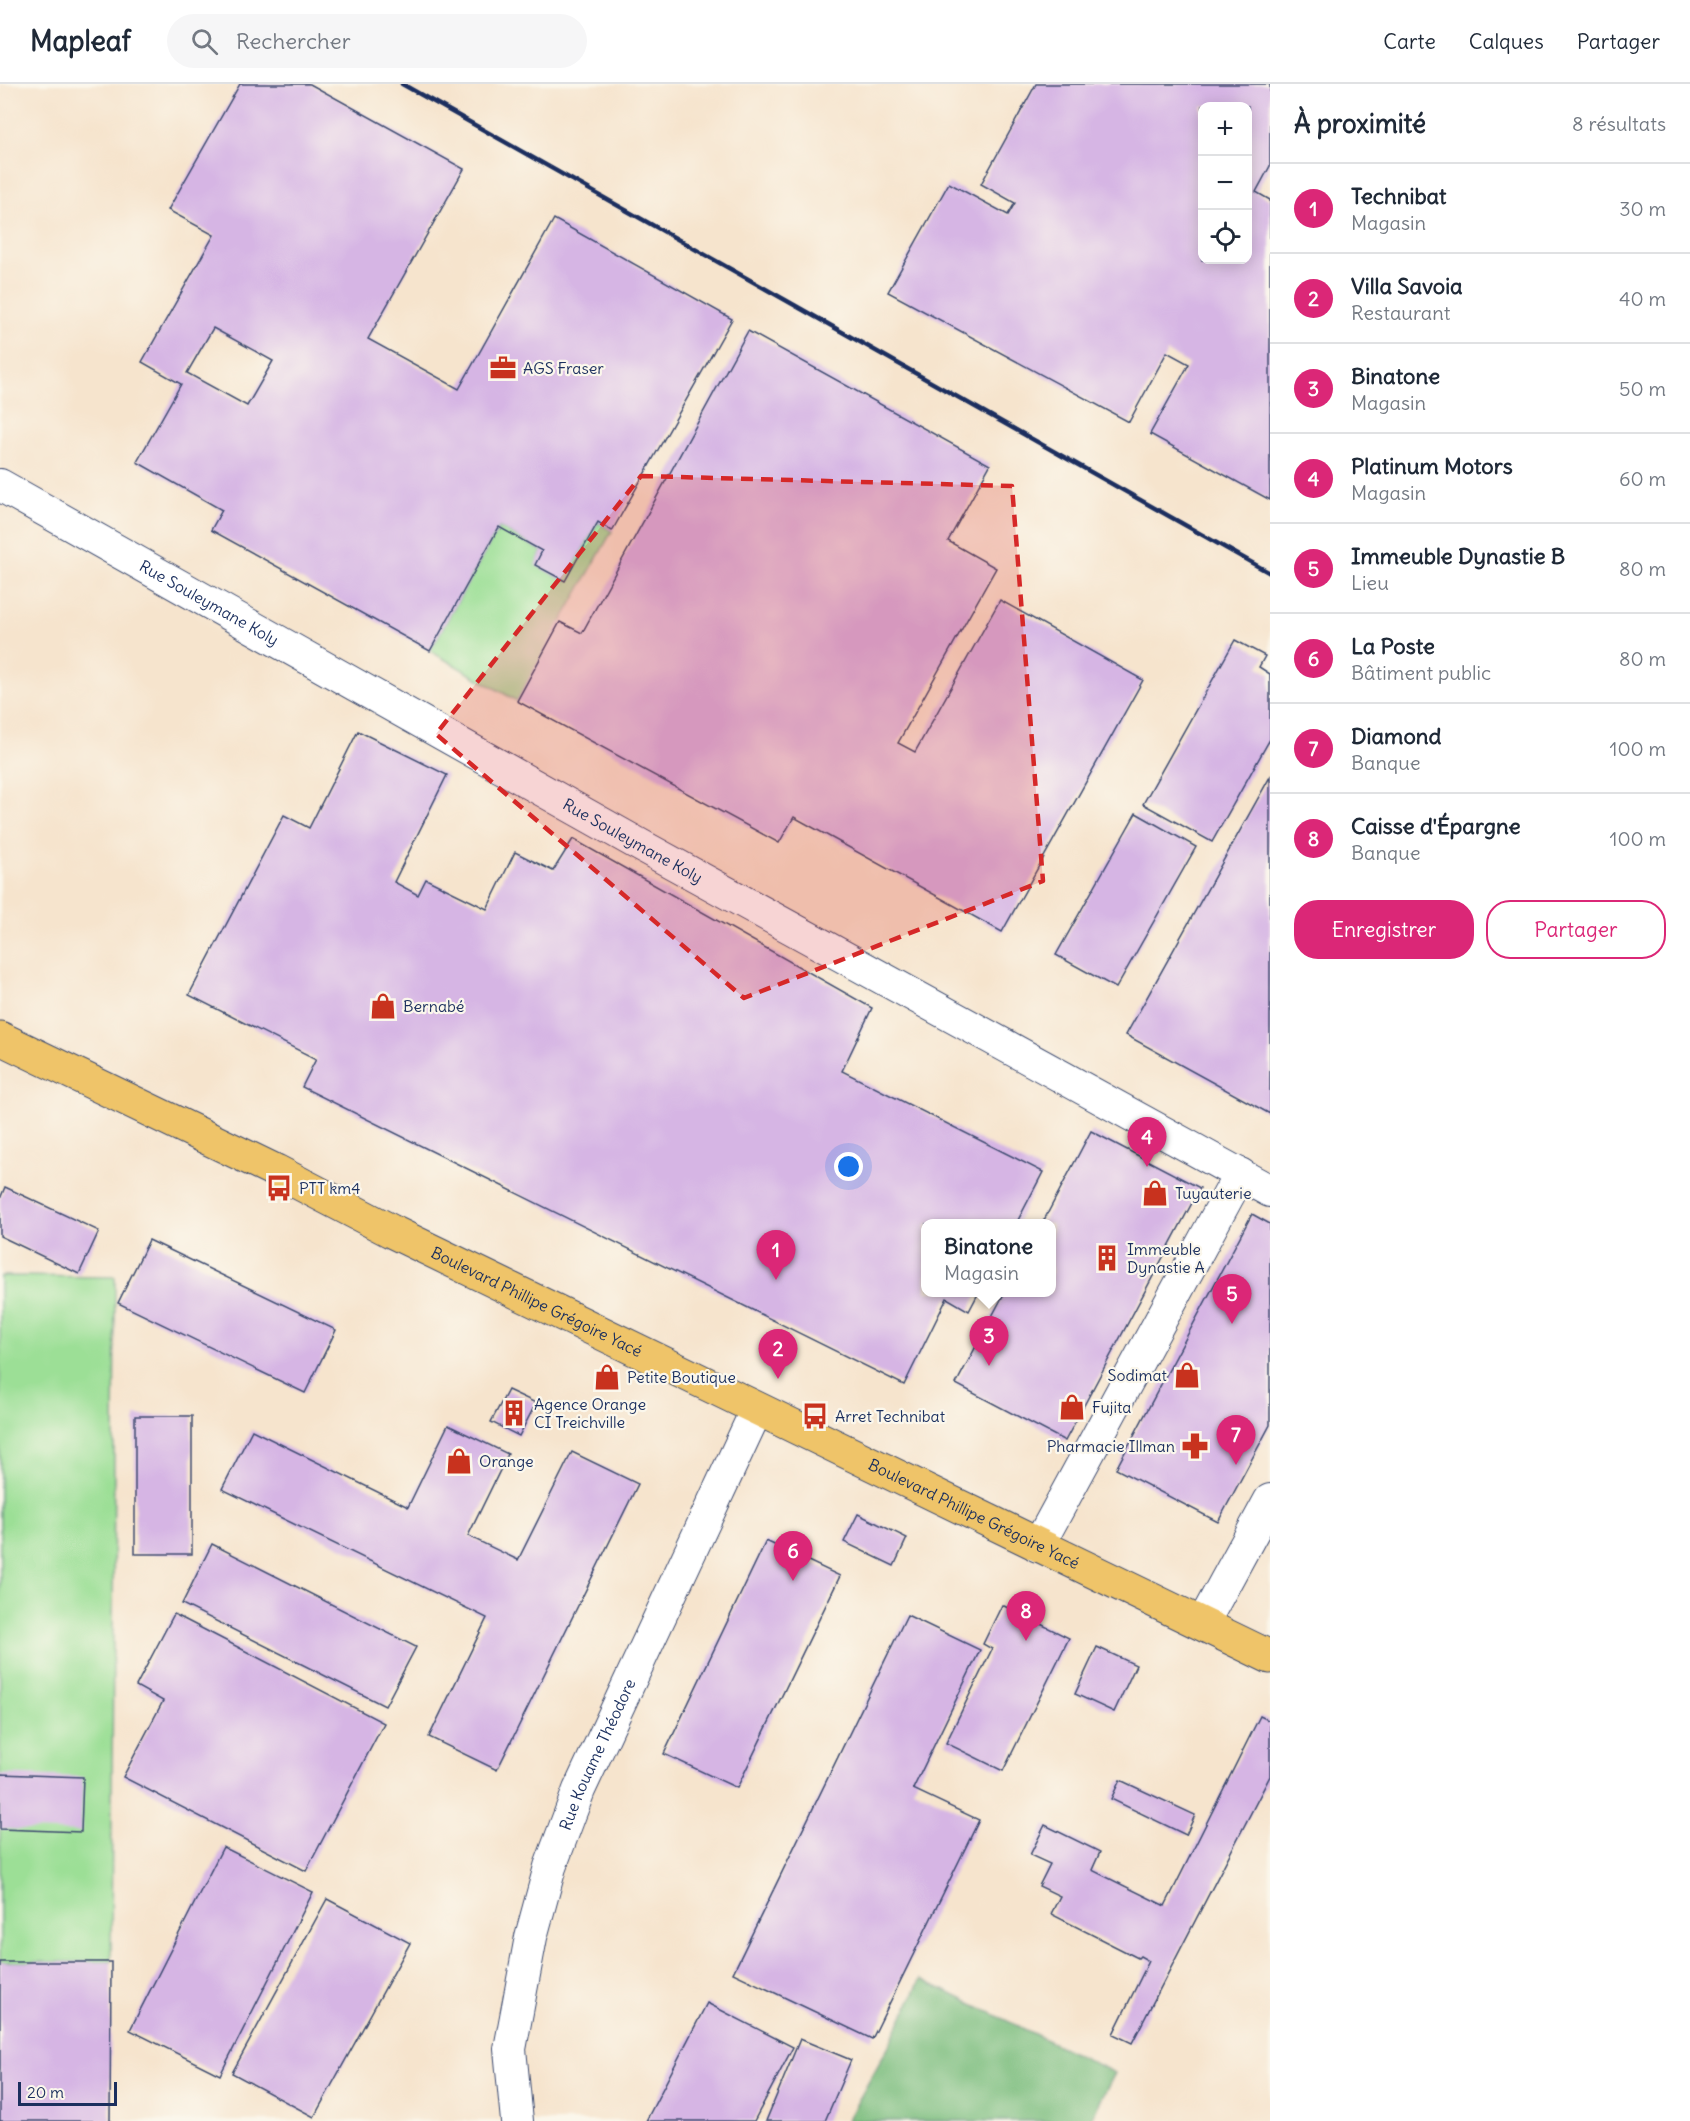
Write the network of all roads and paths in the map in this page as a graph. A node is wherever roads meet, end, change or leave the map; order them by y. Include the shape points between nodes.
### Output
1 (0, 485) edge
2 (0, 1038) edge
3 (1240, 1174) junction
4 (1270, 1191) edge
5 (757, 1409) junction
6 (1270, 1500) edge
7 (1038, 1546) junction
8 (1203, 1623) junction
9 (1270, 1657) edge
10 (517, 2121) edge

1 - 3 street, Rue Souleymane Koly via 620,834
2 - 5 main road, Boulevard Phillipe Grégoire Yacé
3 - 4 street, Rue Souleymane Koly
3 - 7 street
5 - 7 main road, Boulevard Phillipe Grégoire Yacé
5 - 10 street, Rue Kouame Théodore via 579,1790 550,1867 531,1937 510,2049
6 - 8 street
7 - 8 main road, Boulevard Phillipe Grégoire Yacé
8 - 9 main road, Boulevard Phillipe Grégoire Yacé

